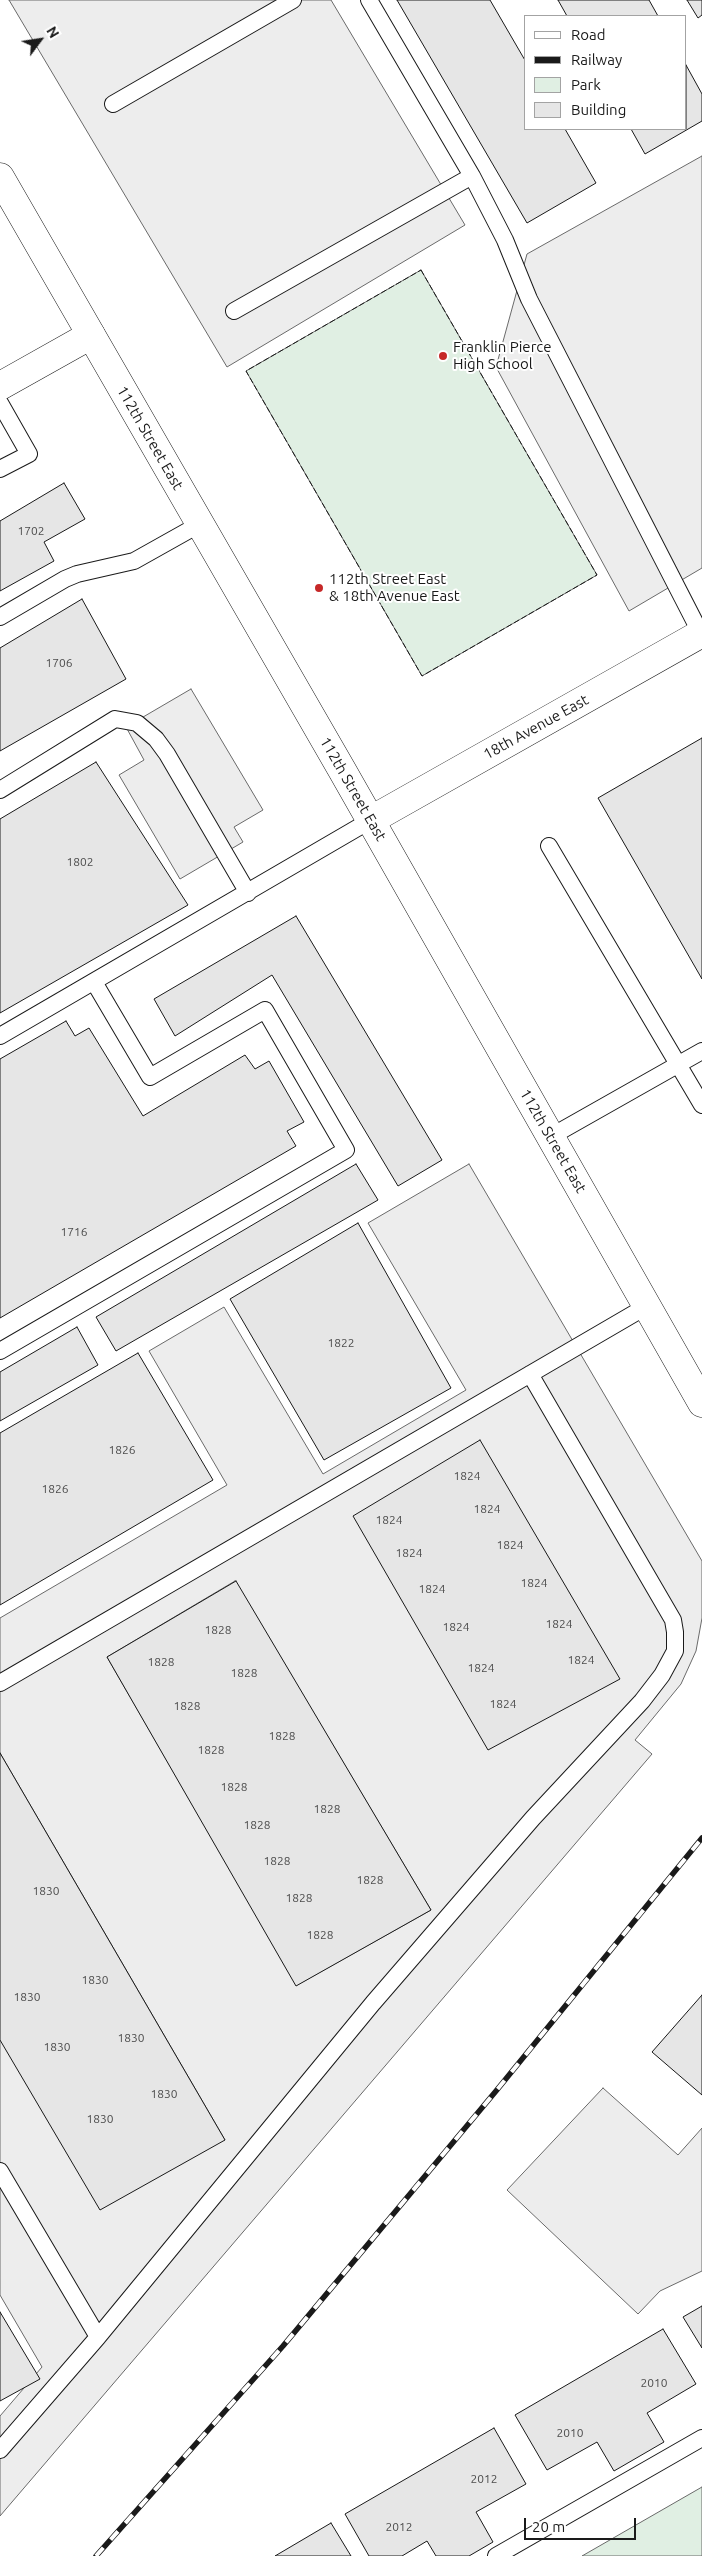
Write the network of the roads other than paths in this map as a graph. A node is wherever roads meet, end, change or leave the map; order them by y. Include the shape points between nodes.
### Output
1 (293, 0) edge
2 (369, 0) edge
3 (113, 104) dead end
4 (472, 176) junction
5 (0, 177) edge
6 (234, 311) dead end
7 (91, 335) junction
8 (0, 386) edge
9 (0, 403) edge
10 (0, 469) edge
11 (200, 524) junction
12 (0, 617) edge
13 (702, 633) edge
14 (0, 790) edge
15 (371, 820) junction
16 (550, 846) dead end
17 (248, 893) junction
18 (94, 982) junction
19 (0, 1036) edge
20 (702, 1051) edge
21 (678, 1064) junction
22 (702, 1105) edge
23 (550, 1137) junction
24 (647, 1306) junction
25 (0, 1351) edge
26 (530, 1374) junction
27 (702, 1403) edge
28 (0, 1683) edge
29 (0, 2171) edge
30 (98, 2337) junction
31 (702, 2438) edge
32 (0, 2450) edge
33 (496, 2556) edge

1 - 3 lane
2 - 4 lane
4 - 6 lane
4 - 13 lane via 505,240 529,299
5 - 7 main road, 112th Street East
7 - 8 main road
7 - 11 main road, 112th Street East
9 - 10 lane via 29,454
11 - 12 lane via 134,561 65,579
11 - 15 main road, 112th Street East
13 - 15 main road, 18th Avenue East
14 - 17 lane via 115,719 137,723 156,739 167,754
15 - 17 lane
15 - 23 main road, 112th Street East
16 - 21 lane
17 - 18 lane
18 - 19 lane
18 - 25 lane via 150,1077 265,1010 346,1150
20 - 21 lane
21 - 22 lane
21 - 23 lane
23 - 24 main road, 112th Street East
24 - 26 lane
24 - 27 main road, 112th Street East
26 - 28 lane
26 - 30 lane via 673,1620 675,1651 642,1701 533,1818 373,2003
29 - 30 lane
30 - 32 lane
31 - 33 lane

